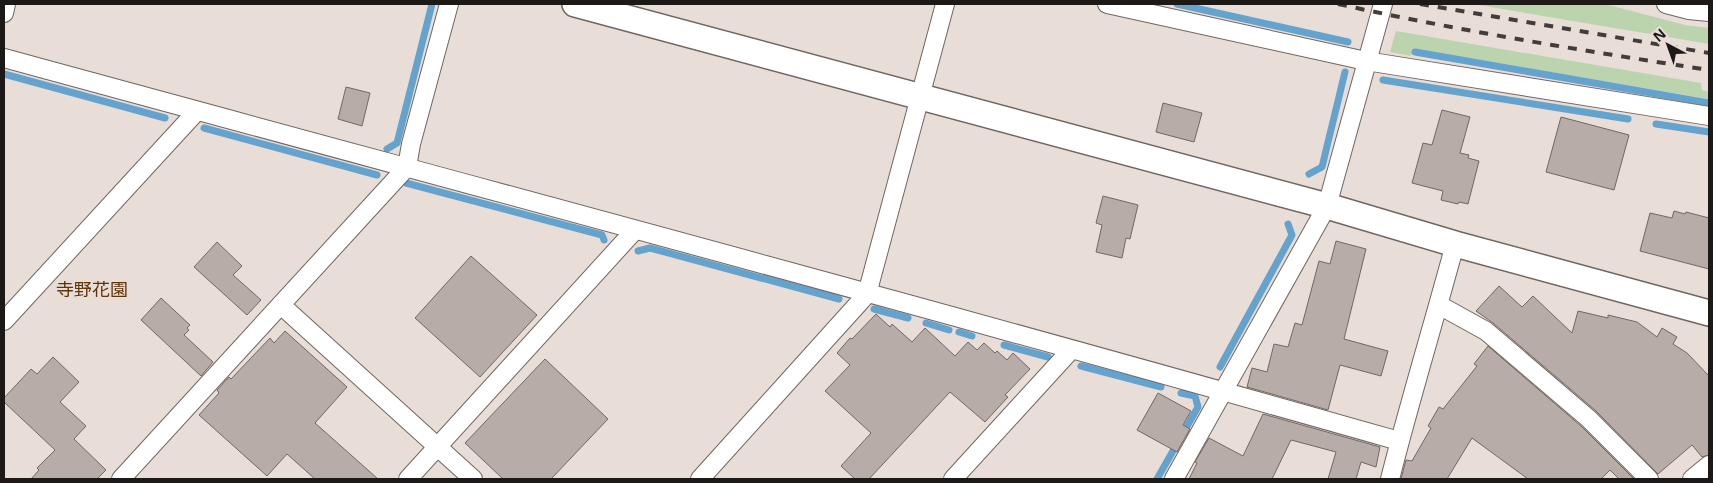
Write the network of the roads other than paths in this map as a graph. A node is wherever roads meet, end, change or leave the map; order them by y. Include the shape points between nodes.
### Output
1 (6, 4) edge
2 (449, 4) edge
3 (575, 4) edge
4 (945, 4) edge
5 (1107, 4) edge
6 (1383, 4) edge
7 (1666, 4) edge
8 (1709, 12) edge
9 (4, 13) edge
10 (4, 58) edge
11 (1366, 61) junction
12 (920, 97) junction
13 (197, 111) junction
14 (1709, 116) edge
15 (407, 166) junction
16 (1327, 206) junction
17 (635, 230) junction
18 (1455, 244) junction
19 (867, 294) junction
20 (281, 305) junction
21 (1439, 305) junction
22 (1709, 313) edge
23 (4, 321) edge
24 (1071, 350) junction
25 (1224, 391) junction
26 (1400, 441) junction
27 (437, 447) junction
28 (1709, 465) edge
29 (121, 479) edge
30 (408, 479) edge
31 (473, 479) edge
32 (700, 479) edge
33 (953, 479) edge
34 (1174, 479) edge
35 (1390, 479) edge
36 (1650, 479) edge
37 (1692, 479) edge

1 - 9 street
2 - 15 street
3 - 12 street
4 - 12 street
5 - 11 street
6 - 11 street
7 - 8 street
10 - 13 street
11 - 14 street
11 - 16 street
12 - 16 street
12 - 19 street
13 - 15 street
13 - 23 street
15 - 17 street
15 - 20 street
16 - 18 street
16 - 25 street
17 - 19 street
17 - 27 street
18 - 21 street
18 - 22 street
19 - 24 street
19 - 32 street
20 - 27 street
20 - 29 street
21 - 26 street
21 - 36 street via 1486,331 1589,419
24 - 25 street
24 - 33 street
25 - 26 street
25 - 34 street
26 - 35 street
27 - 30 street
27 - 31 street
28 - 37 street

